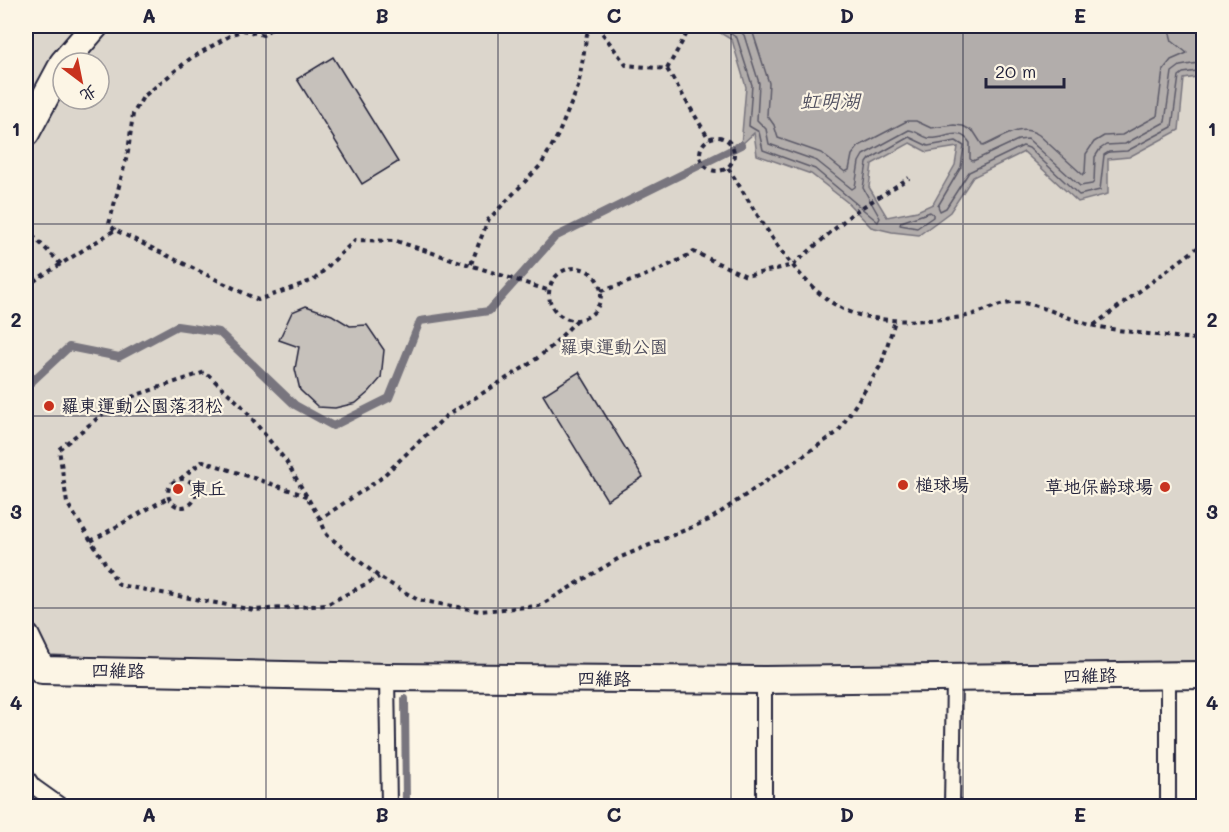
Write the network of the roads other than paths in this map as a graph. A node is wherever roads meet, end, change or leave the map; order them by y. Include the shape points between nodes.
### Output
1 (94, 26) edge
2 (73, 51) edge
3 (51, 86) edge
4 (26, 133) edge
5 (26, 637) edge
6 (34, 670) edge
7 (1168, 675) junction
8 (1203, 675) edge
9 (387, 677) junction
10 (954, 678) junction
11 (764, 680) junction
12 (26, 776) edge
13 (61, 807) edge
14 (389, 807) edge
15 (764, 807) edge
16 (952, 807) edge
17 (1168, 807) edge

1 - 2 street
3 - 4 street
5 - 6 street, 四維路
6 - 9 street, 四維路
7 - 8 street, 四維路
7 - 10 street, 四維路
7 - 17 lane
9 - 11 street, 四維路
9 - 14 lane
10 - 11 street, 四維路
10 - 16 lane
11 - 15 lane
12 - 13 lane

